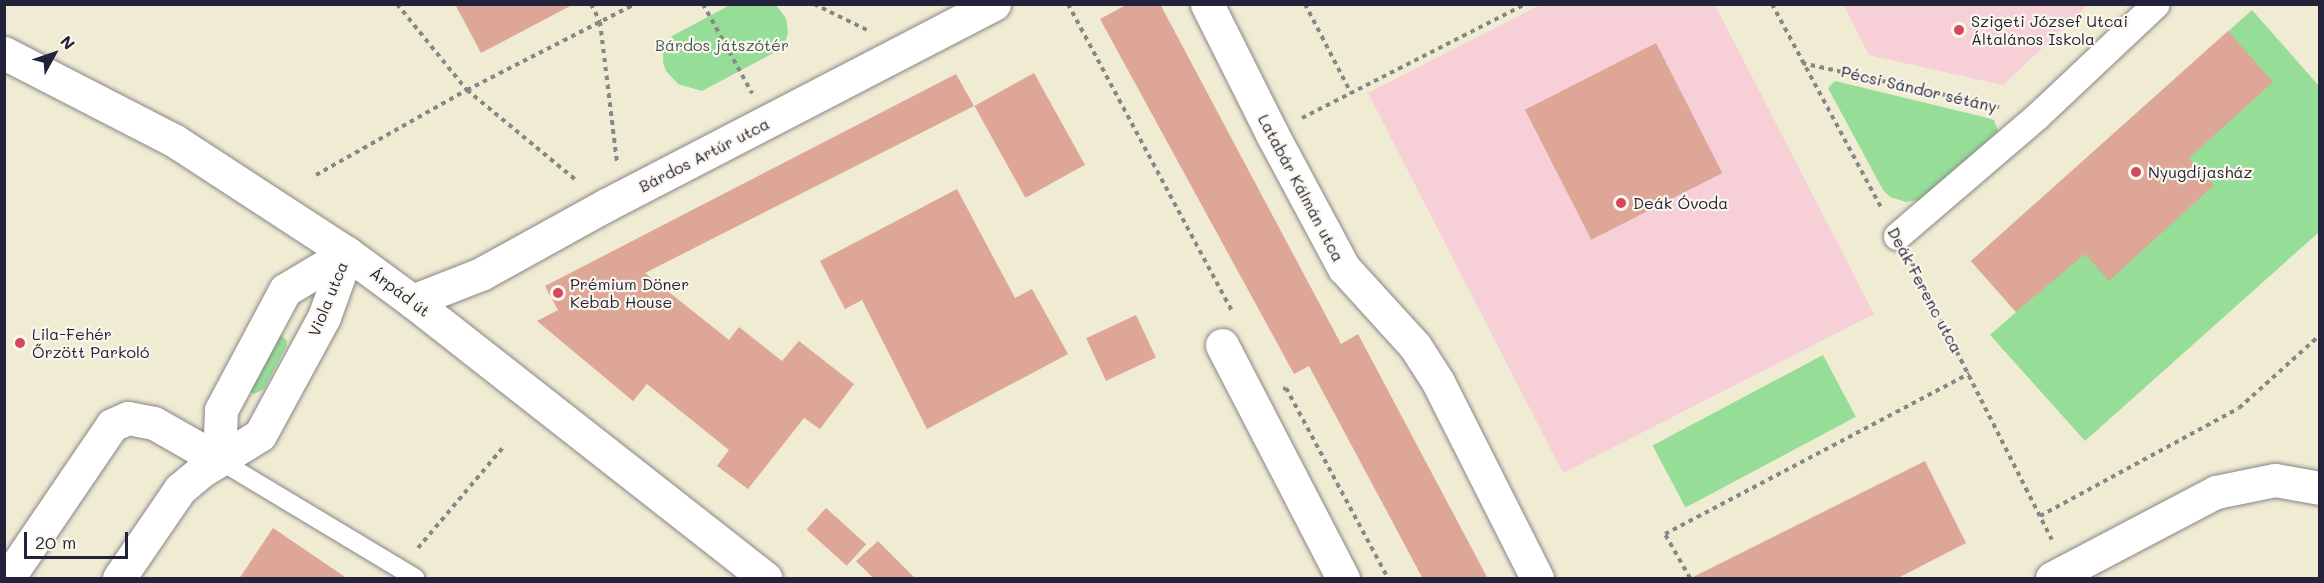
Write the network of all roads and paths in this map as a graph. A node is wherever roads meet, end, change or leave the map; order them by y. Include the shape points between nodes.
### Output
1 (396, 4) edge
2 (591, 4) edge
3 (635, 4) edge
4 (703, 4) edge
5 (994, 4) edge
6 (1068, 4) edge
7 (1207, 4) edge
8 (1305, 4) edge
9 (1526, 4) edge
10 (1772, 4) edge
11 (2156, 4) edge
12 (600, 22) junction
13 (4, 52) edge
14 (1801, 62) junction
15 (467, 90) junction
16 (1351, 93) junction
17 (2037, 116) junction
18 (768, 121) junction
19 (1272, 134) junction
20 (316, 175) dead end
21 (614, 201) junction
22 (1897, 236) junction
23 (347, 253) junction
24 (412, 301) junction
25 (1230, 333) joint
26 (2319, 335) edge
27 (1969, 374) junction
28 (1280, 391) dead end
29 (504, 445) dead end
30 (211, 455) junction
31 (2319, 488) edge
32 (2040, 516) junction
33 (408, 574) edge
34 (2063, 576) edge
35 (1342, 578) edge
36 (8, 579) edge
37 (119, 579) edge
38 (765, 579) edge
39 (1388, 579) edge
40 (1537, 579) edge
41 (1690, 579) edge

1 - 15 path
2 - 12 path
3 - 12 path
4 - 18 path
5 - 18 street, Bárdos Artúr utca
6 - 25 path
7 - 19 street, Latabár Kálmán utca
8 - 16 path
9 - 16 path
10 - 14 path, Deák Ferenc utca
11 - 17 street
12 - 15 path
12 - 21 path
13 - 23 street, Árpád út via 175,141
14 - 17 path, Pécsi Sándor sétány
14 - 22 path, Deák Ferenc utca
15 - 20 path
15 - 21 path
16 - 19 path
17 - 22 street
18 - 21 street, Bárdos Artúr utca
19 - 40 street, Latabár Kálmán utca via 1344,268 1414,346 1438,382
21 - 24 street, Bárdos Artúr utca via 481,274
22 - 27 path, Deák Ferenc utca
23 - 24 street, Árpád út
23 - 30 street, Viola utca via 285,290 220,410
23 - 30 street, Viola utca via 324,317 260,435
24 - 38 street, Árpád út
25 - 35 street
26 - 32 path via 2239,408
27 - 32 path, Deák Ferenc utca
27 - 41 path via 1665,534
28 - 39 path via 1286,388
29 - 33 path
30 - 33 lane
30 - 36 street via 142,419 128,418 112,425
30 - 37 street, Viola utca via 180,489
31 - 34 street via 2275,480 2216,492
32 - 34 path, Deák Ferenc utca

